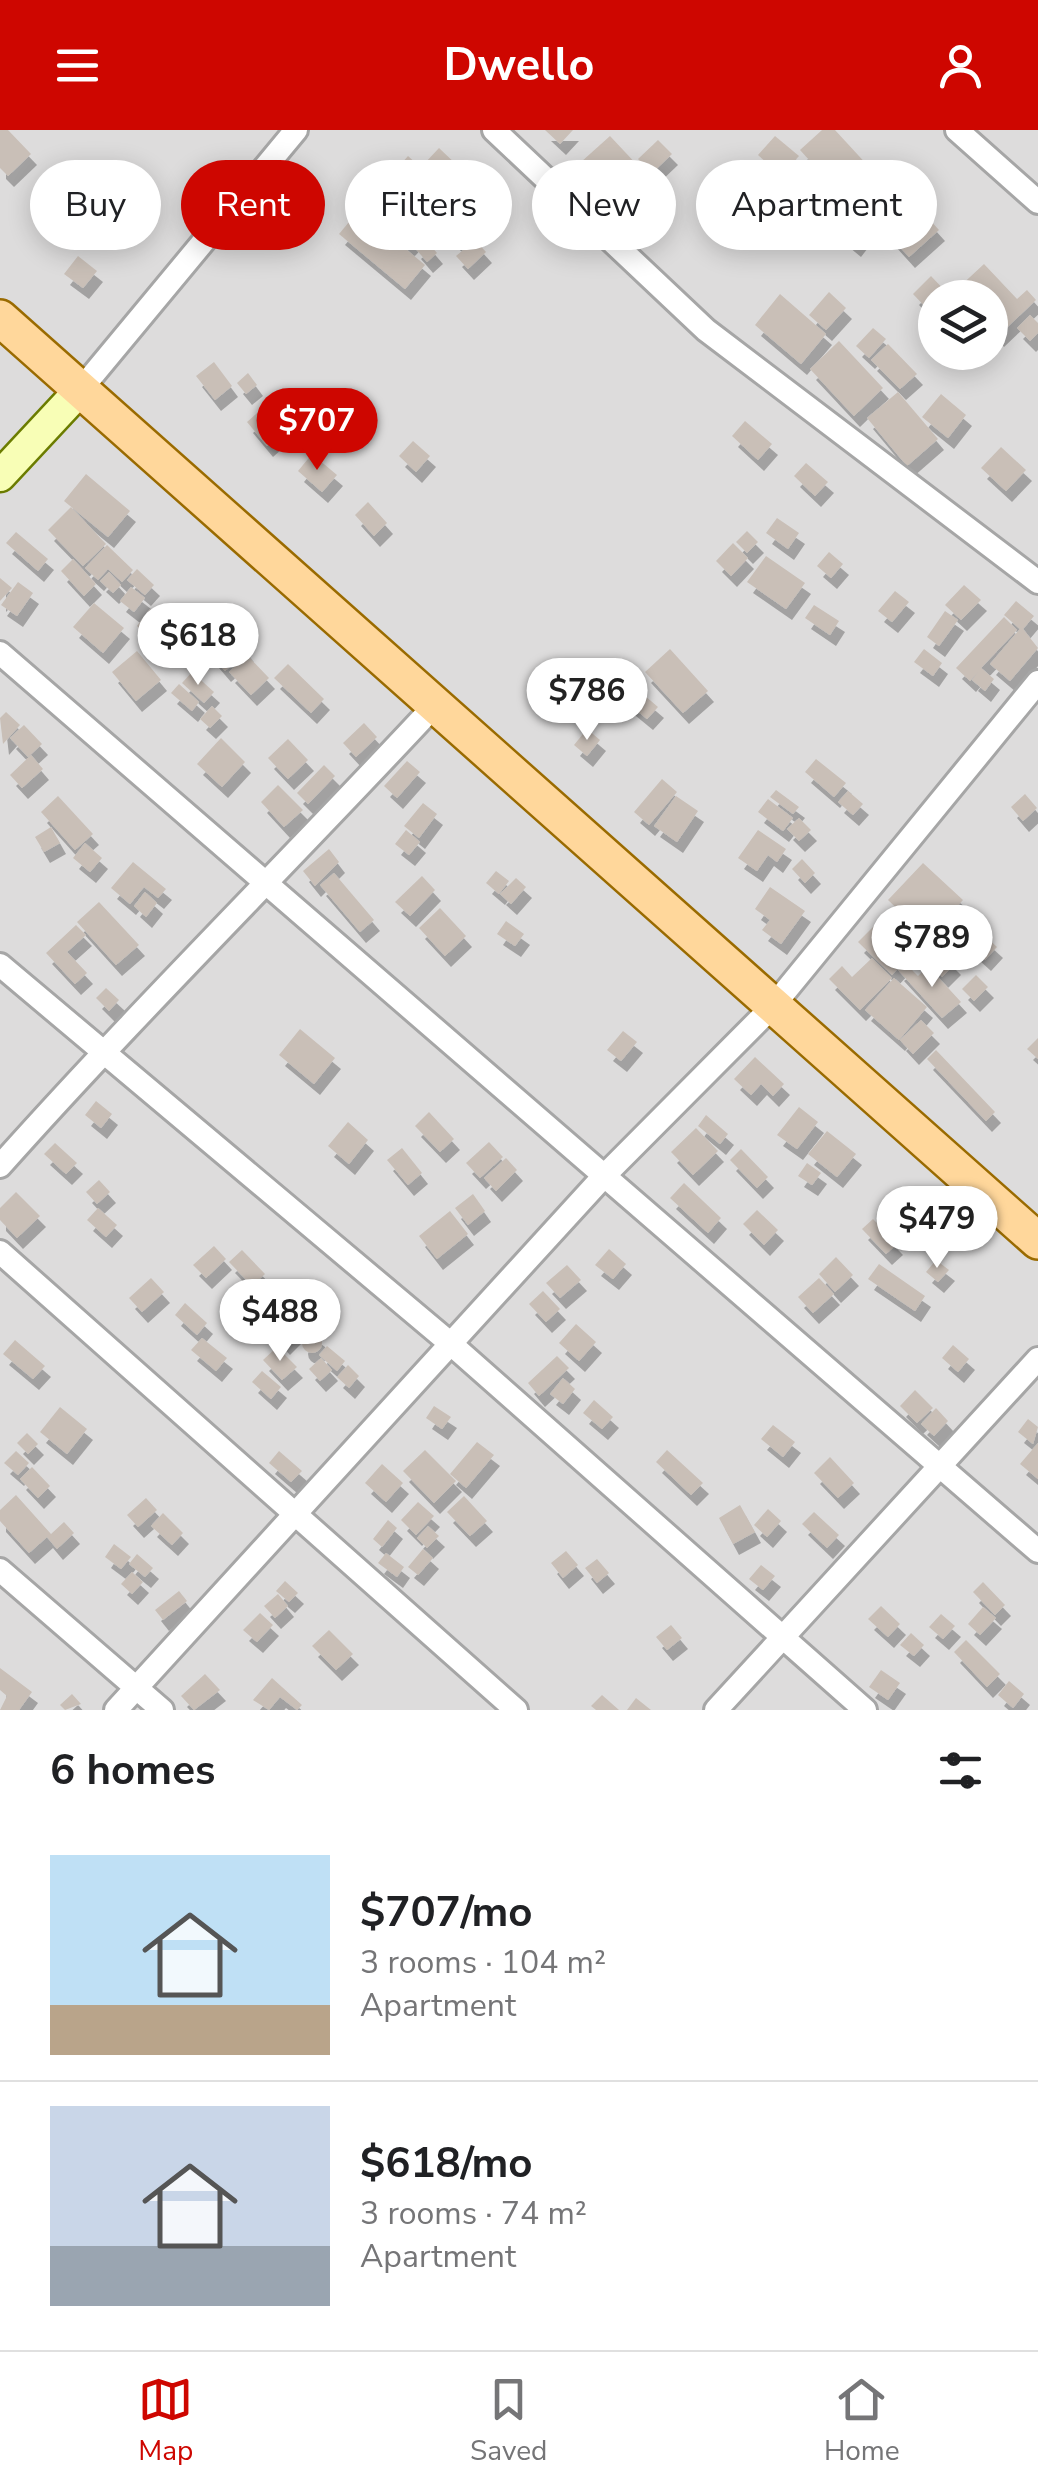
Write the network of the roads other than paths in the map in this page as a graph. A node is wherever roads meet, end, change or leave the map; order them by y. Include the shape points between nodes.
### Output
1 (296, 130) edge
2 (494, 130) edge
3 (956, 130) edge
4 (1038, 202) edge
5 (0, 318) edge
6 (82, 388) junction
7 (0, 476) edge
8 (1038, 582) edge
9 (0, 653) edge
10 (1038, 682) edge
11 (436, 704) junction
12 (268, 884) junction
13 (0, 965) edge
14 (774, 1005) junction
15 (101, 1052) junction
16 (0, 1166) edge
17 (603, 1177) junction
18 (1038, 1240) edge
19 (0, 1252) edge
20 (451, 1344) junction
21 (1038, 1359) edge
22 (937, 1464) junction
23 (295, 1514) junction
24 (1038, 1551) edge
25 (0, 1570) edge
26 (783, 1635) junction
27 (137, 1687) junction
28 (116, 1710) edge
29 (162, 1710) edge
30 (516, 1710) edge
31 (716, 1710) edge
32 (865, 1710) edge

1 - 6 street
2 - 8 street via 706,330
3 - 4 street
5 - 6 main road
6 - 7 street
6 - 11 main road
9 - 12 street
10 - 14 street
11 - 12 street
11 - 14 main road
12 - 15 street
12 - 17 street
13 - 15 street
14 - 17 street
14 - 18 main road
15 - 16 street
15 - 20 street
17 - 20 street
17 - 22 street
19 - 23 street
20 - 23 street
20 - 26 street
21 - 22 street
22 - 24 street
22 - 26 street
23 - 27 street
23 - 30 street
25 - 27 street
26 - 31 street
26 - 32 street
27 - 28 street
27 - 29 street

